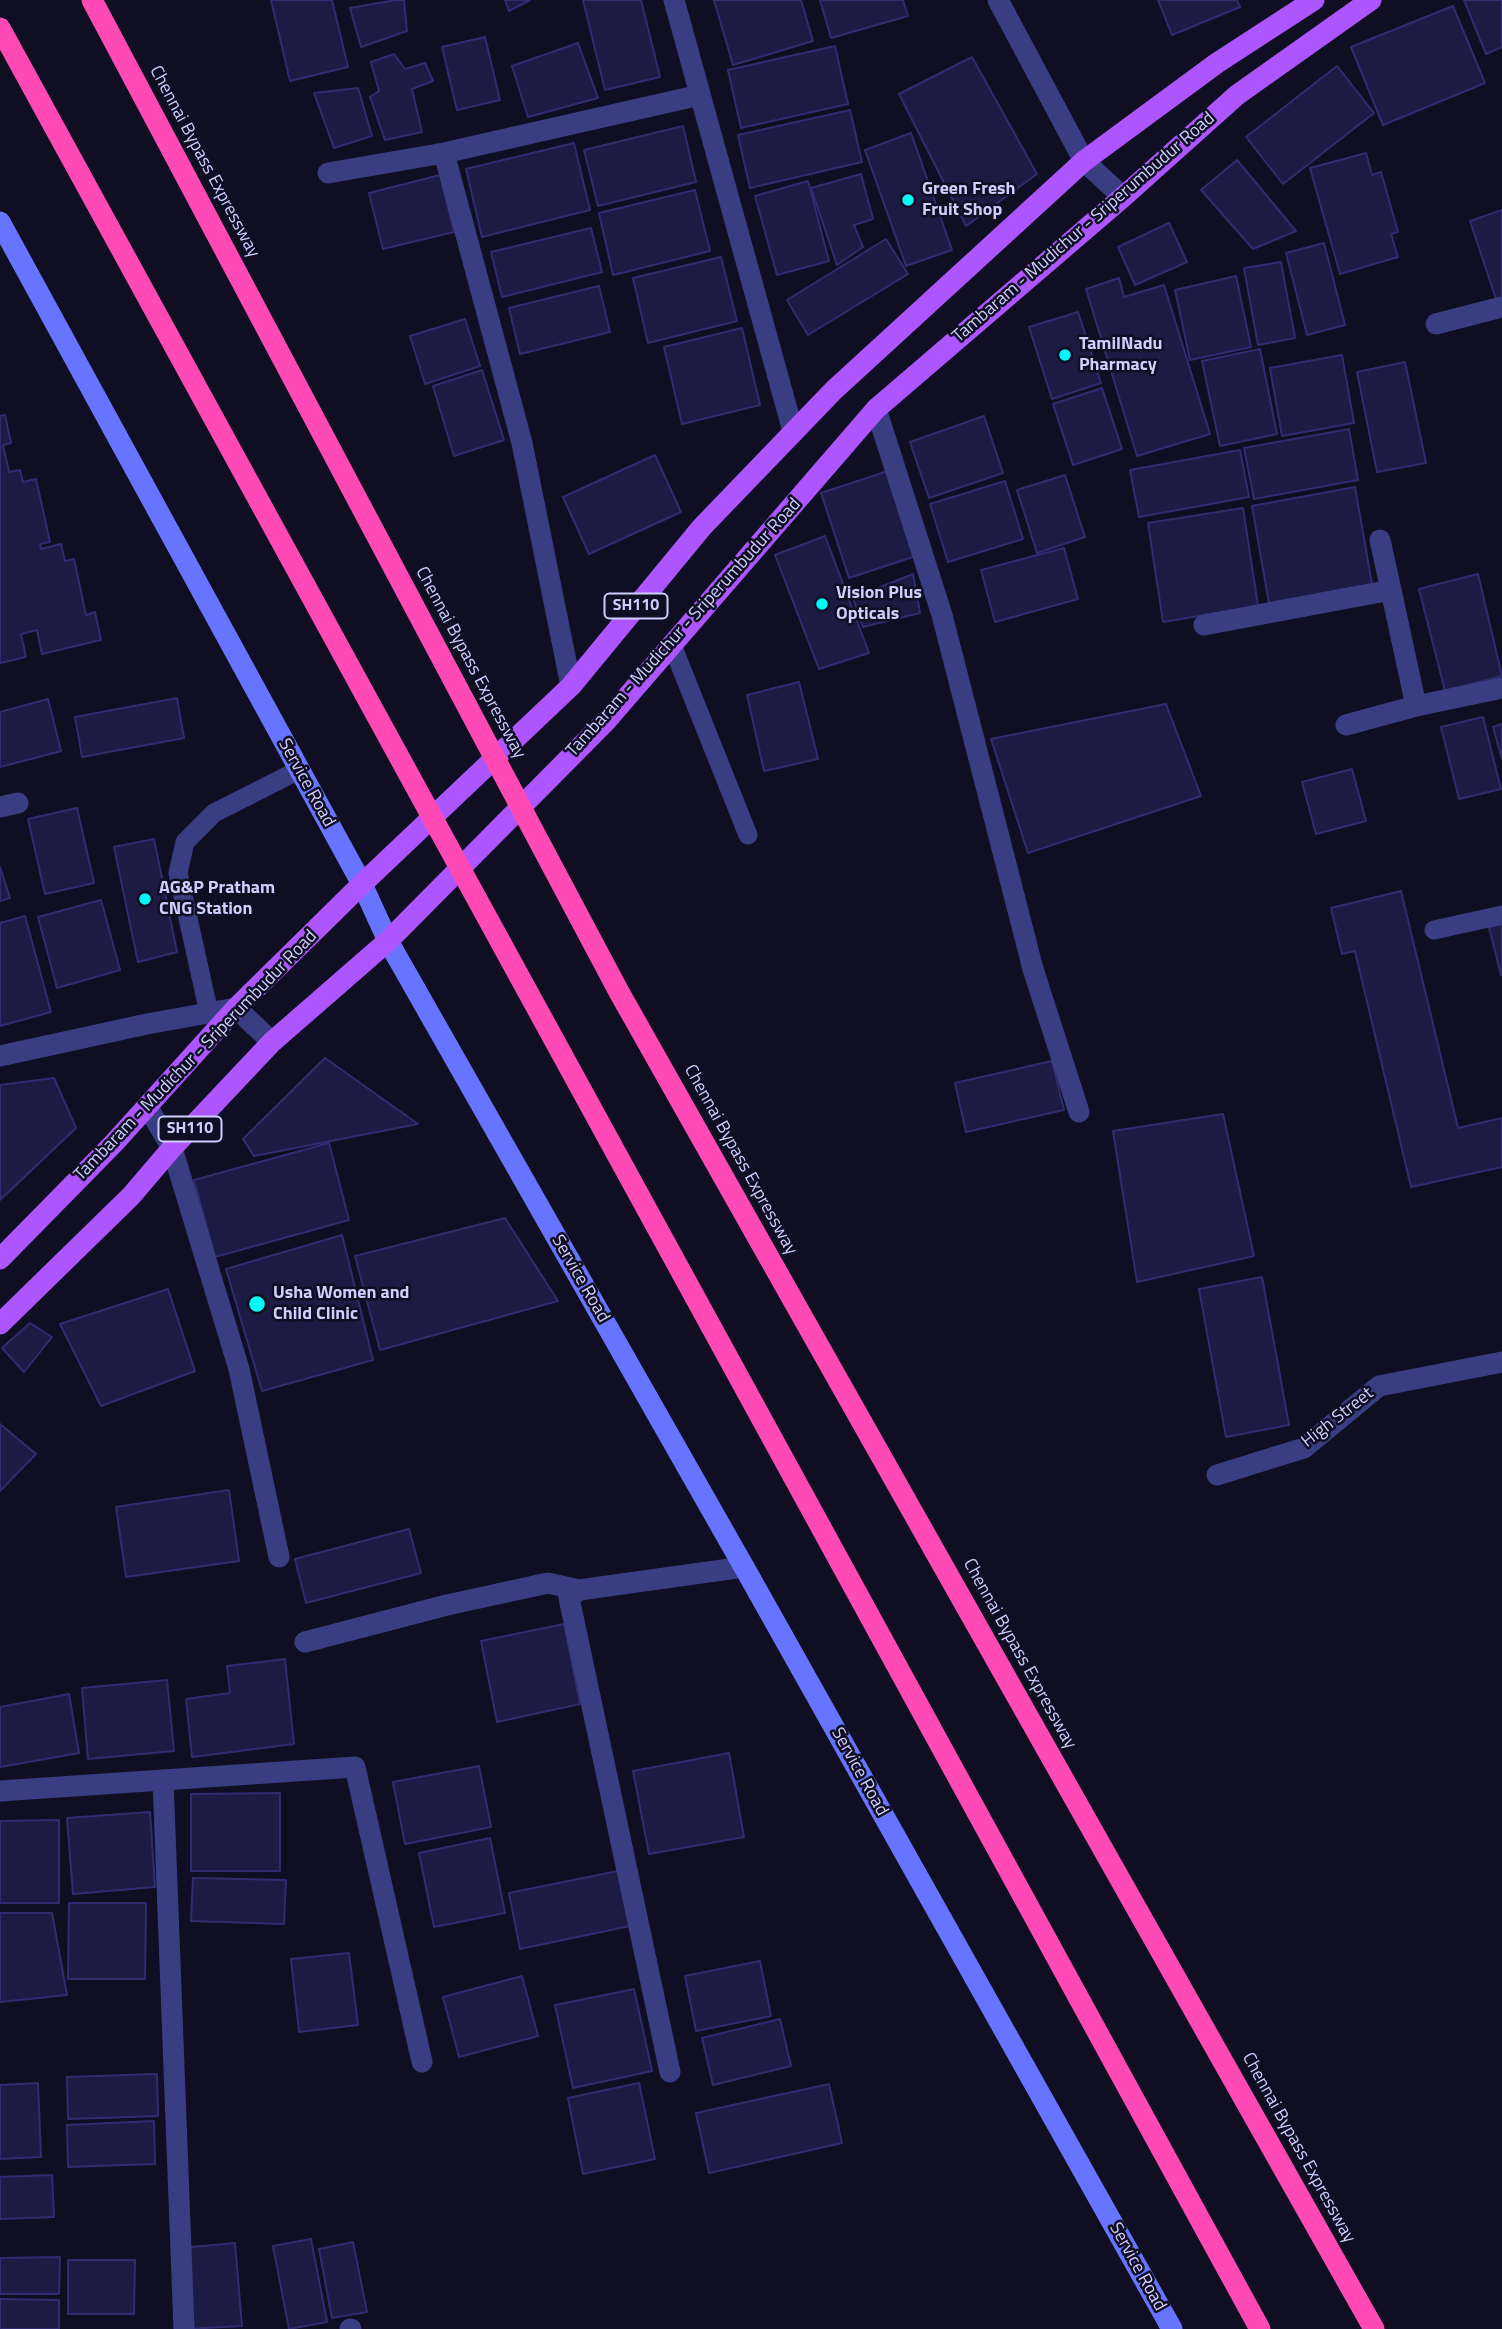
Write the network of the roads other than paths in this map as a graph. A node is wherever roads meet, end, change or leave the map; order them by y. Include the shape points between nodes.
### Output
1 (92, 0) edge
2 (674, 0) edge
3 (998, 0) edge
4 (1314, 0) edge
5 (1371, 0) edge
6 (0, 28) edge
7 (700, 95) junction
8 (444, 153) junction
9 (1084, 161) junction
10 (328, 173) dead end
11 (1123, 197) junction
12 (0, 222) edge
13 (1502, 307) edge
14 (1436, 324) dead end
15 (876, 409) junction
16 (793, 430) junction
17 (1380, 540) dead end
18 (1391, 590) junction
19 (1204, 625) dead end
20 (672, 645) junction
21 (571, 686) junction
22 (1502, 688) edge
23 (1416, 706) junction
24 (1346, 725) dead end
25 (299, 770) junction
26 (748, 835) dead end
27 (362, 884) junction
28 (1502, 915) edge
29 (1434, 930) dead end
30 (388, 941) junction
31 (236, 1008) junction
32 (209, 1013) junction
33 (272, 1042) junction
34 (0, 1056) edge
35 (147, 1106) junction
36 (1079, 1112) dead end
37 (172, 1148) junction
38 (0, 1259) edge
39 (0, 1324) edge
40 (1502, 1362) edge
41 (1217, 1475) dead end
42 (279, 1557) dead end
43 (744, 1567) junction
44 (579, 1590) junction
45 (305, 1642) dead end
46 (163, 1780) junction
47 (0, 1791) edge
48 (422, 2062) dead end
49 (670, 2072) dead end
50 (184, 2329) edge
51 (1172, 2329) edge
52 (1260, 2329) edge
53 (1374, 2329) edge

1 - 53 highway, Chennai Bypass Expressway via 639,1028
2 - 7 street
3 - 9 street
4 - 9 main road, Tambaram - Mudichur - Sriperumbudur Road / SH110 via 1217,63
5 - 11 main road, Tambaram - Mudichur - Sriperumbudur Road / SH110 via 1237,94
6 - 52 highway
7 - 8 street
7 - 16 street
8 - 10 street
8 - 21 street via 522,443
9 - 11 street
9 - 16 main road, Tambaram - Mudichur - Sriperumbudur Road / SH110
11 - 15 main road, Tambaram - Mudichur - Sriperumbudur Road / SH110
12 - 25 street, Service Road
13 - 14 street
15 - 20 main road, Tambaram - Mudichur - Sriperumbudur Road / SH110
15 - 36 street via 942,615 1033,969
16 - 21 main road, Tambaram - Mudichur - Sriperumbudur Road / SH110 via 702,527
17 - 18 street
18 - 19 street
18 - 23 street
20 - 26 lane
20 - 30 main road, Tambaram - Mudichur - Sriperumbudur Road / SH110 via 607,720
21 - 27 main road, Tambaram - Mudichur - Sriperumbudur Road / SH110
22 - 23 street
23 - 24 street
25 - 27 street, Service Road
25 - 32 lane via 214,813 185,842 178,873
27 - 30 street, Service Road
27 - 31 main road, Tambaram - Mudichur - Sriperumbudur Road / SH110
28 - 29 lane
30 - 33 main road, Tambaram - Mudichur - Sriperumbudur Road / SH110
30 - 43 street, Service Road
31 - 32 street
31 - 33 street
31 - 35 main road, Tambaram - Mudichur - Sriperumbudur Road / SH110
32 - 34 street
33 - 37 main road, Tambaram - Mudichur - Sriperumbudur Road / SH110
35 - 37 street
35 - 38 main road, Tambaram - Mudichur - Sriperumbudur Road / SH110
37 - 39 main road, Tambaram - Mudichur - Sriperumbudur Road / SH110 via 131,1196
37 - 42 street via 239,1369
40 - 41 street, High Street via 1379,1386 1304,1448
43 - 44 street
43 - 51 street, Service Road
44 - 45 street via 548,1583
44 - 49 street via 569,1598
46 - 47 street
46 - 48 street via 355,1767
46 - 50 street

